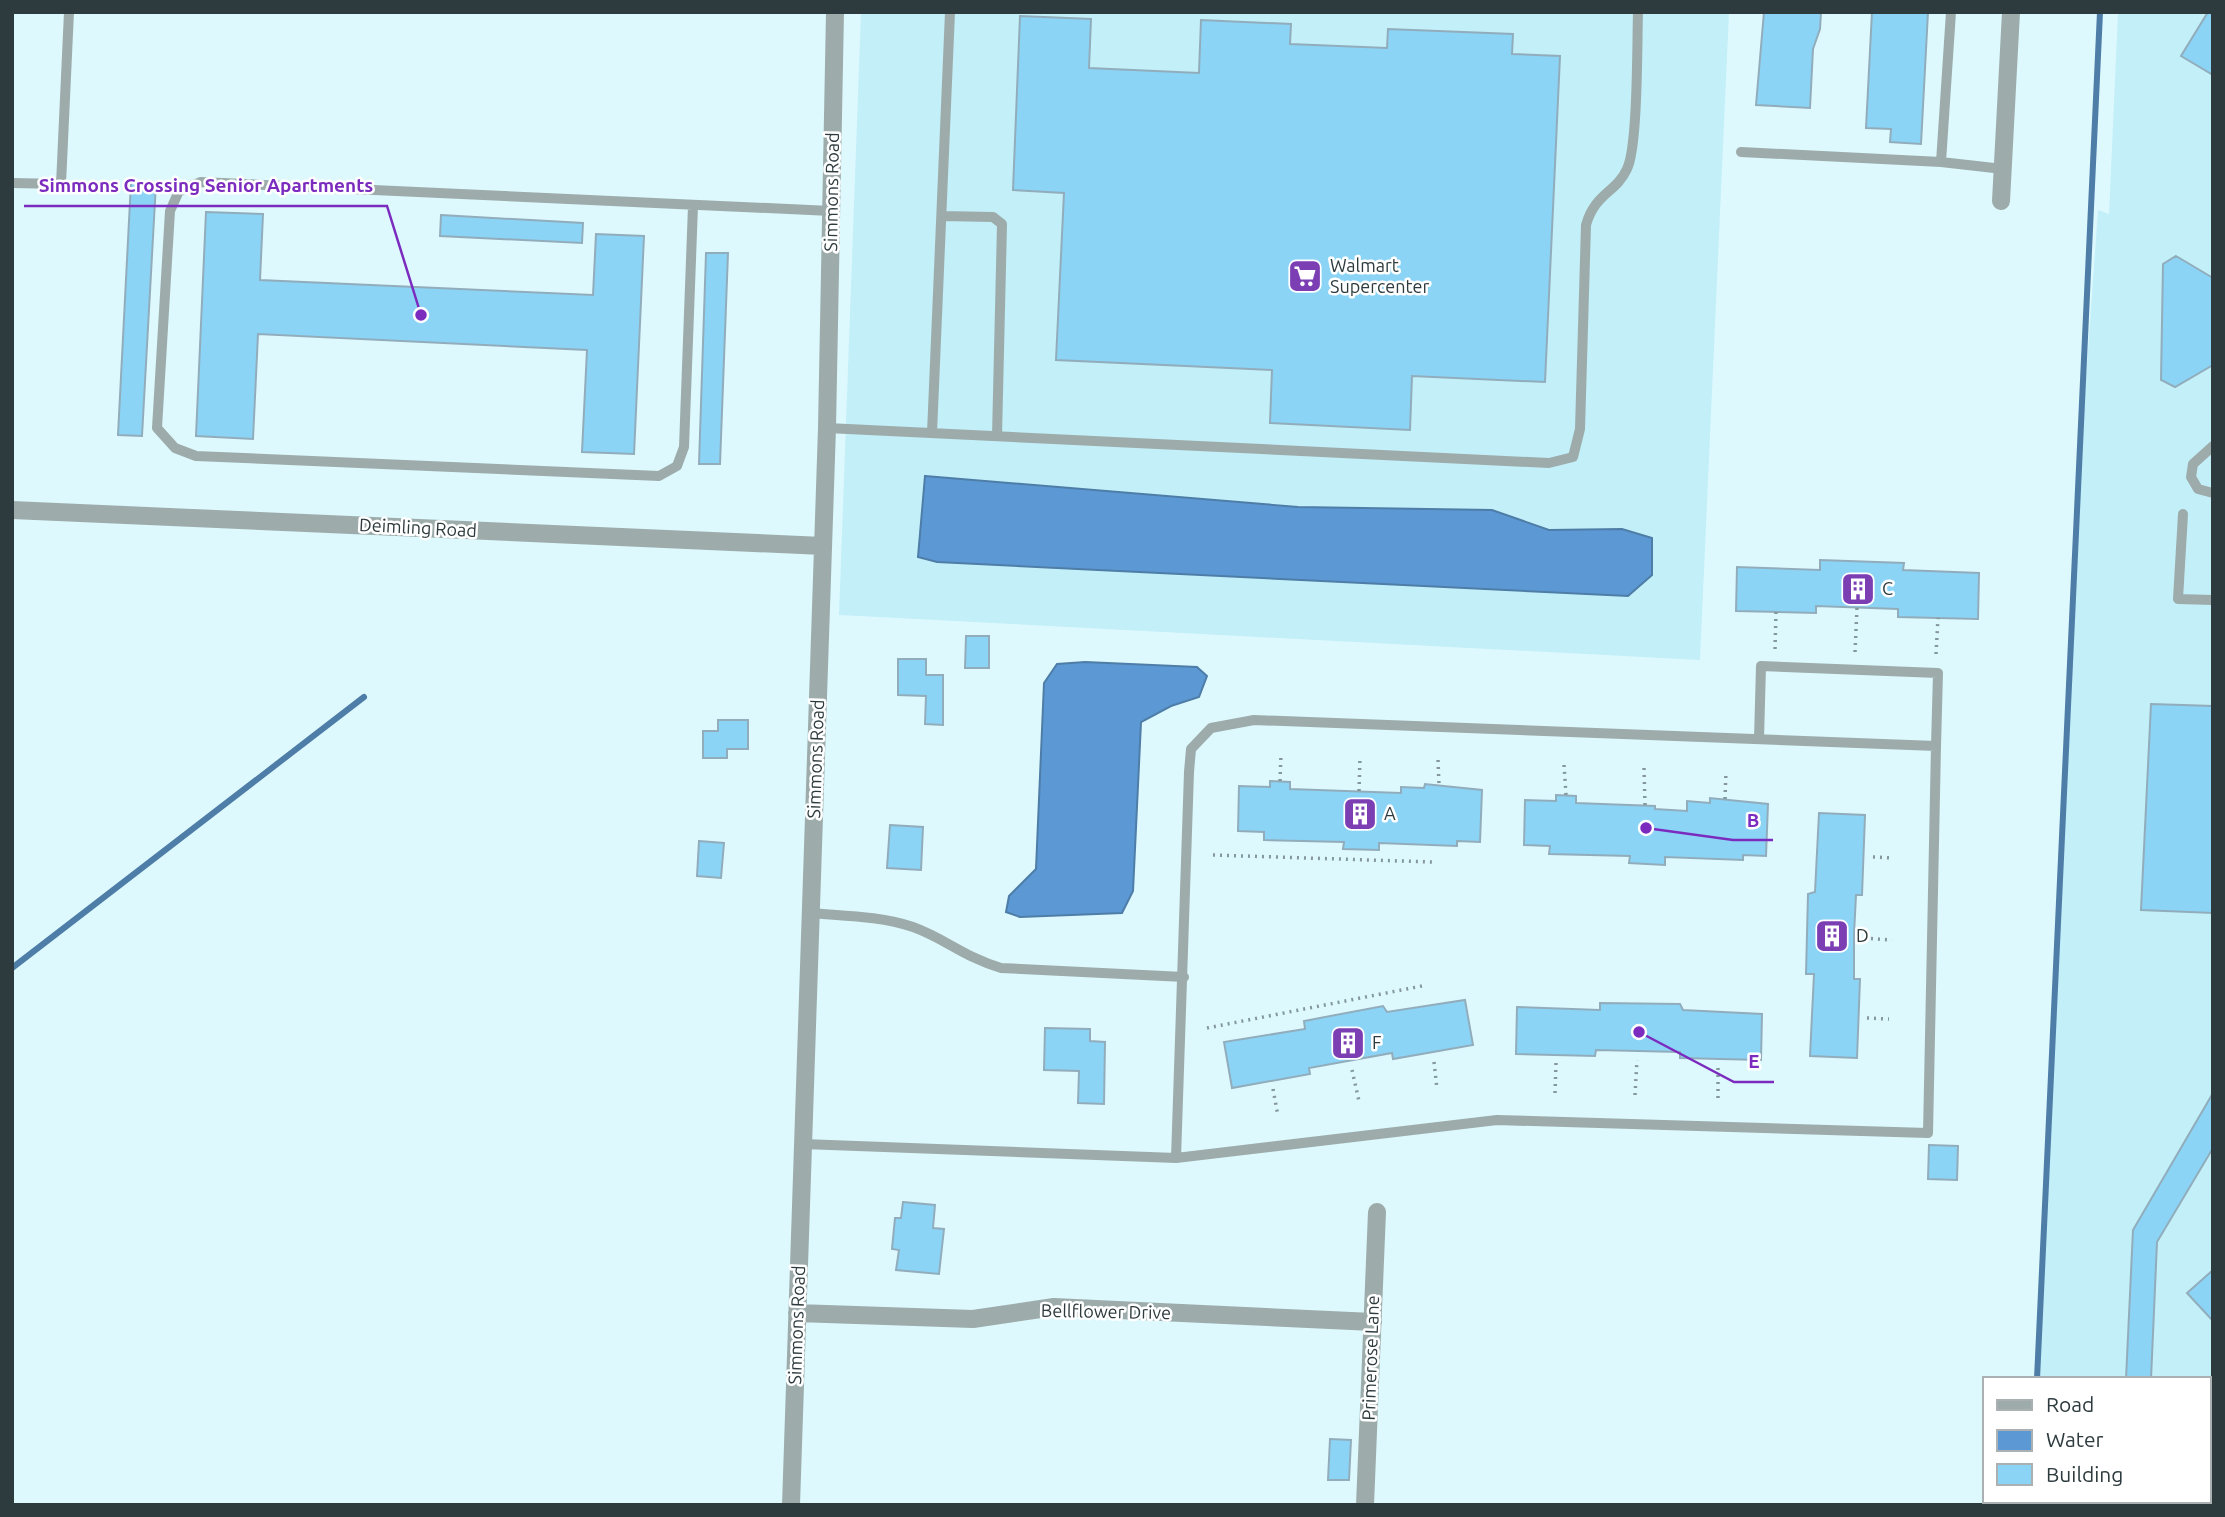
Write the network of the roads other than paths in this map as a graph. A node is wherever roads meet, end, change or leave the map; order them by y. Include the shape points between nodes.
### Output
1 (69, 12) edge
2 (835, 12) edge
3 (950, 12) edge
4 (1638, 12) edge
5 (1951, 12) edge
6 (2011, 12) edge
7 (1741, 152) dead end
8 (1941, 162) junction
9 (2003, 169) junction
10 (12, 183) edge
11 (2001, 201) dead end
12 (693, 206) junction
13 (831, 211) junction
14 (942, 216) junction
15 (827, 428) junction
16 (932, 433) junction
17 (997, 436) junction
18 (2213, 446) edge
19 (2213, 494) edge
20 (12, 510) edge
21 (2183, 514) dead end
22 (823, 546) junction
23 (2213, 600) edge
24 (1759, 739) junction
25 (1936, 746) junction
26 (811, 913) junction
27 (1184, 977) junction
28 (803, 1144) junction
29 (1176, 1158) junction
30 (1377, 1212) dead end
31 (797, 1313) junction
32 (1373, 1322) junction
33 (791, 1505) edge
34 (1365, 1505) edge

1 - 10 lane via 61,184
2 - 13 street, Simmons Road
3 - 14 lane
4 - 17 lane via 1631,156 1620,180 1590,211 1586,225 1580,429 1573,457 1549,463
5 - 8 lane
6 - 9 street
7 - 8 lane
8 - 9 lane
9 - 11 street
12 - 12 lane via 201,182 179,191 170,211 158,428 176,448 196,456 659,476 677,466 684,447
12 - 13 lane
13 - 15 street, Simmons Road
14 - 16 lane
14 - 17 lane via 993,217 1002,224
15 - 16 lane
15 - 22 street, Simmons Road
16 - 17 lane
18 - 19 lane via 2193,464 2190,477 2198,489
20 - 22 street, Deimling Road
21 - 23 lane via 2178,599
22 - 26 street, Simmons Road
24 - 25 lane
24 - 25 lane via 1761,666 1774,666 1938,673
24 - 27 lane via 1254,720 1211,728 1191,749
25 - 29 lane via 1928,1133 1497,1120
26 - 27 lane via 885,919 1001,968
26 - 28 street, Simmons Road
27 - 29 lane
28 - 29 lane
28 - 31 street, Simmons Road
30 - 32 street, Primerose Lane
31 - 32 street, Bellflower Drive via 973,1319 1054,1307
31 - 33 street, Simmons Road
32 - 34 street, Primerose Lane

